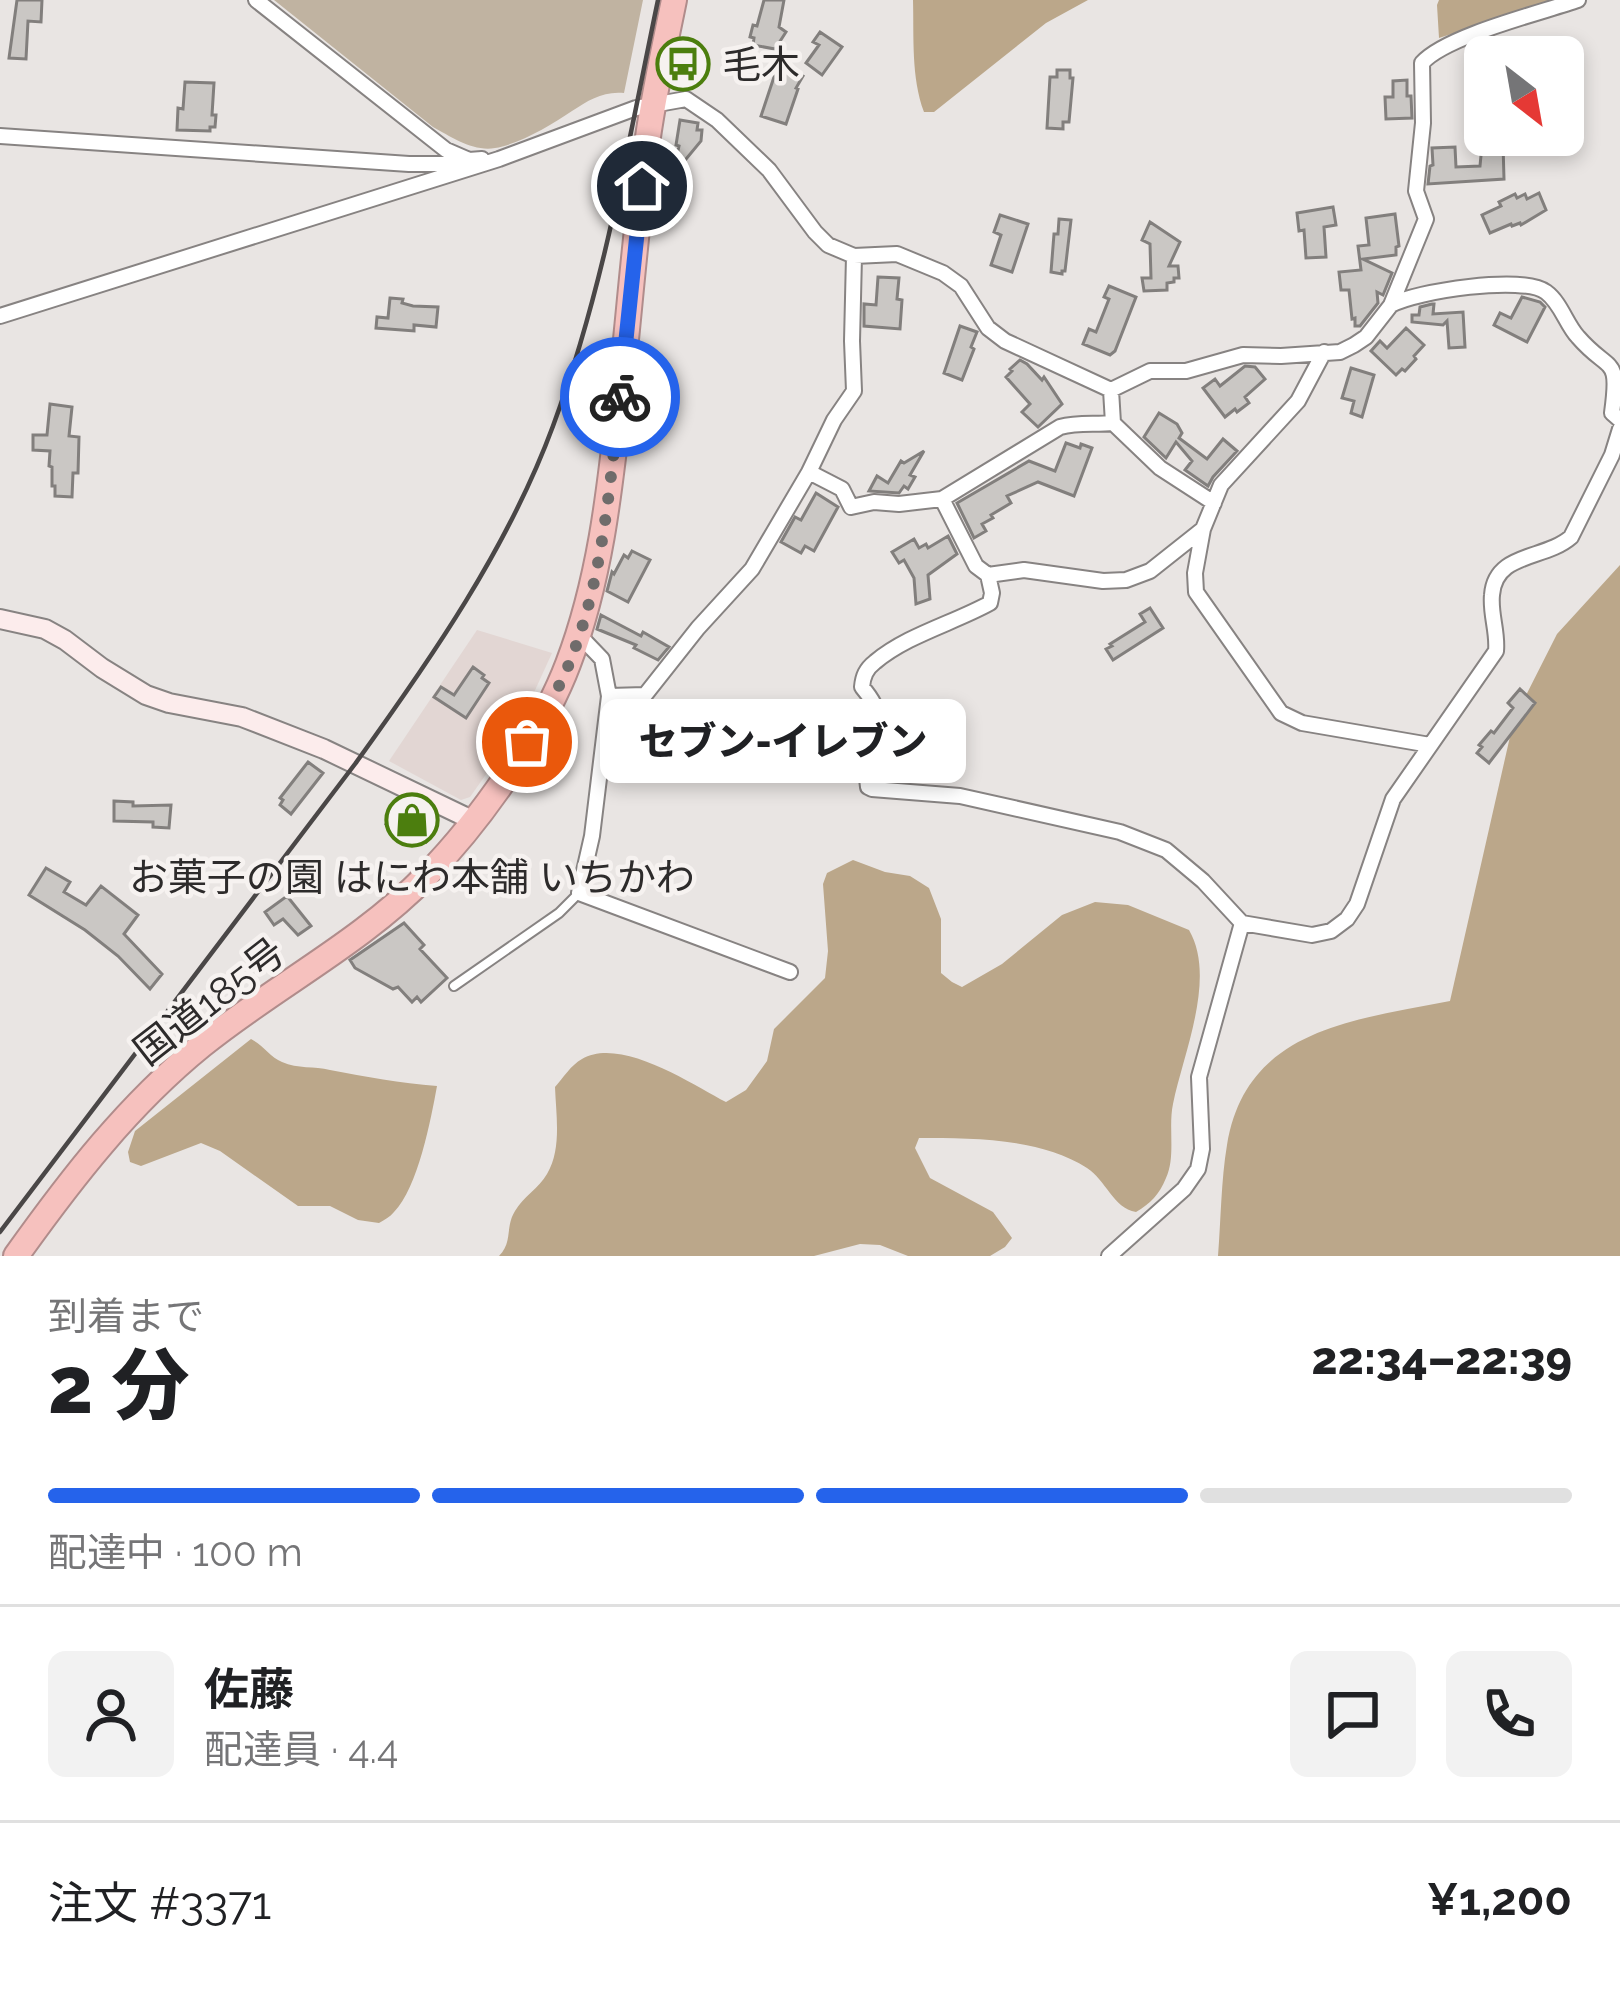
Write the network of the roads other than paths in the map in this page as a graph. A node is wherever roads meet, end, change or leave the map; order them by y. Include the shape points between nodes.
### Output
1 (256, 0) edge
2 (674, 0) edge
3 (1578, 0) edge
4 (654, 104) junction
5 (0, 136) edge
6 (499, 159) junction
7 (463, 170) junction
8 (854, 256) junction
9 (1391, 305) junction
10 (0, 316) edge
11 (1324, 352) junction
12 (1111, 390) junction
13 (1113, 423) junction
14 (1620, 425) edge
15 (809, 472) junction
16 (942, 499) junction
17 (1214, 503) junction
18 (1203, 529) junction
19 (988, 575) junction
20 (0, 619) edge
21 (578, 634) junction
22 (610, 696) junction
23 (1430, 745) junction
24 (474, 821) junction
25 (579, 893) junction
26 (1241, 923) junction
27 (790, 972) dead end
28 (454, 986) dead end
29 (16, 1256) edge
30 (1109, 1256) edge

1 - 6 street via 446,150 469,160
2 - 4 highway, 国道185号
3 - 9 street via 1450,43 1421,62 1416,191 1426,219
4 - 6 street
4 - 8 street via 686,99 717,120 769,170 814,232
4 - 21 highway, 国道185号 via 608,501
5 - 7 street
6 - 7 street
7 - 10 street
8 - 12 street via 897,254 943,273 1005,340
8 - 15 street via 854,391
9 - 11 street via 1354,345
9 - 14 street via 1431,292 1540,287 1577,337 1615,368 1612,413
11 - 12 street via 1150,371
11 - 17 street via 1298,401 1221,485
12 - 13 street
13 - 16 street via 1060,427
13 - 17 street via 1160,469
14 - 23 street via 1571,537 1499,572 1491,603 1496,652
15 - 16 street via 842,489 851,507
15 - 22 street via 752,569 645,695
16 - 19 street
17 - 18 street
18 - 19 street via 1126,580 1024,569
18 - 23 street via 1196,592 1281,713
19 - 26 street via 990,603 865,672 862,687 880,719 868,787 960,796 1120,832 1166,850
20 - 24 street via 44,629 146,695 242,717 323,748
21 - 22 street via 602,659
21 - 24 highway, 国道185号 via 540,720
22 - 25 street
23 - 26 street via 1393,800 1346,919 1312,935
24 - 29 highway, 国道185号 via 390,909 161,1080
25 - 27 street
25 - 28 lane
26 - 30 street via 1198,1077 1198,1169

